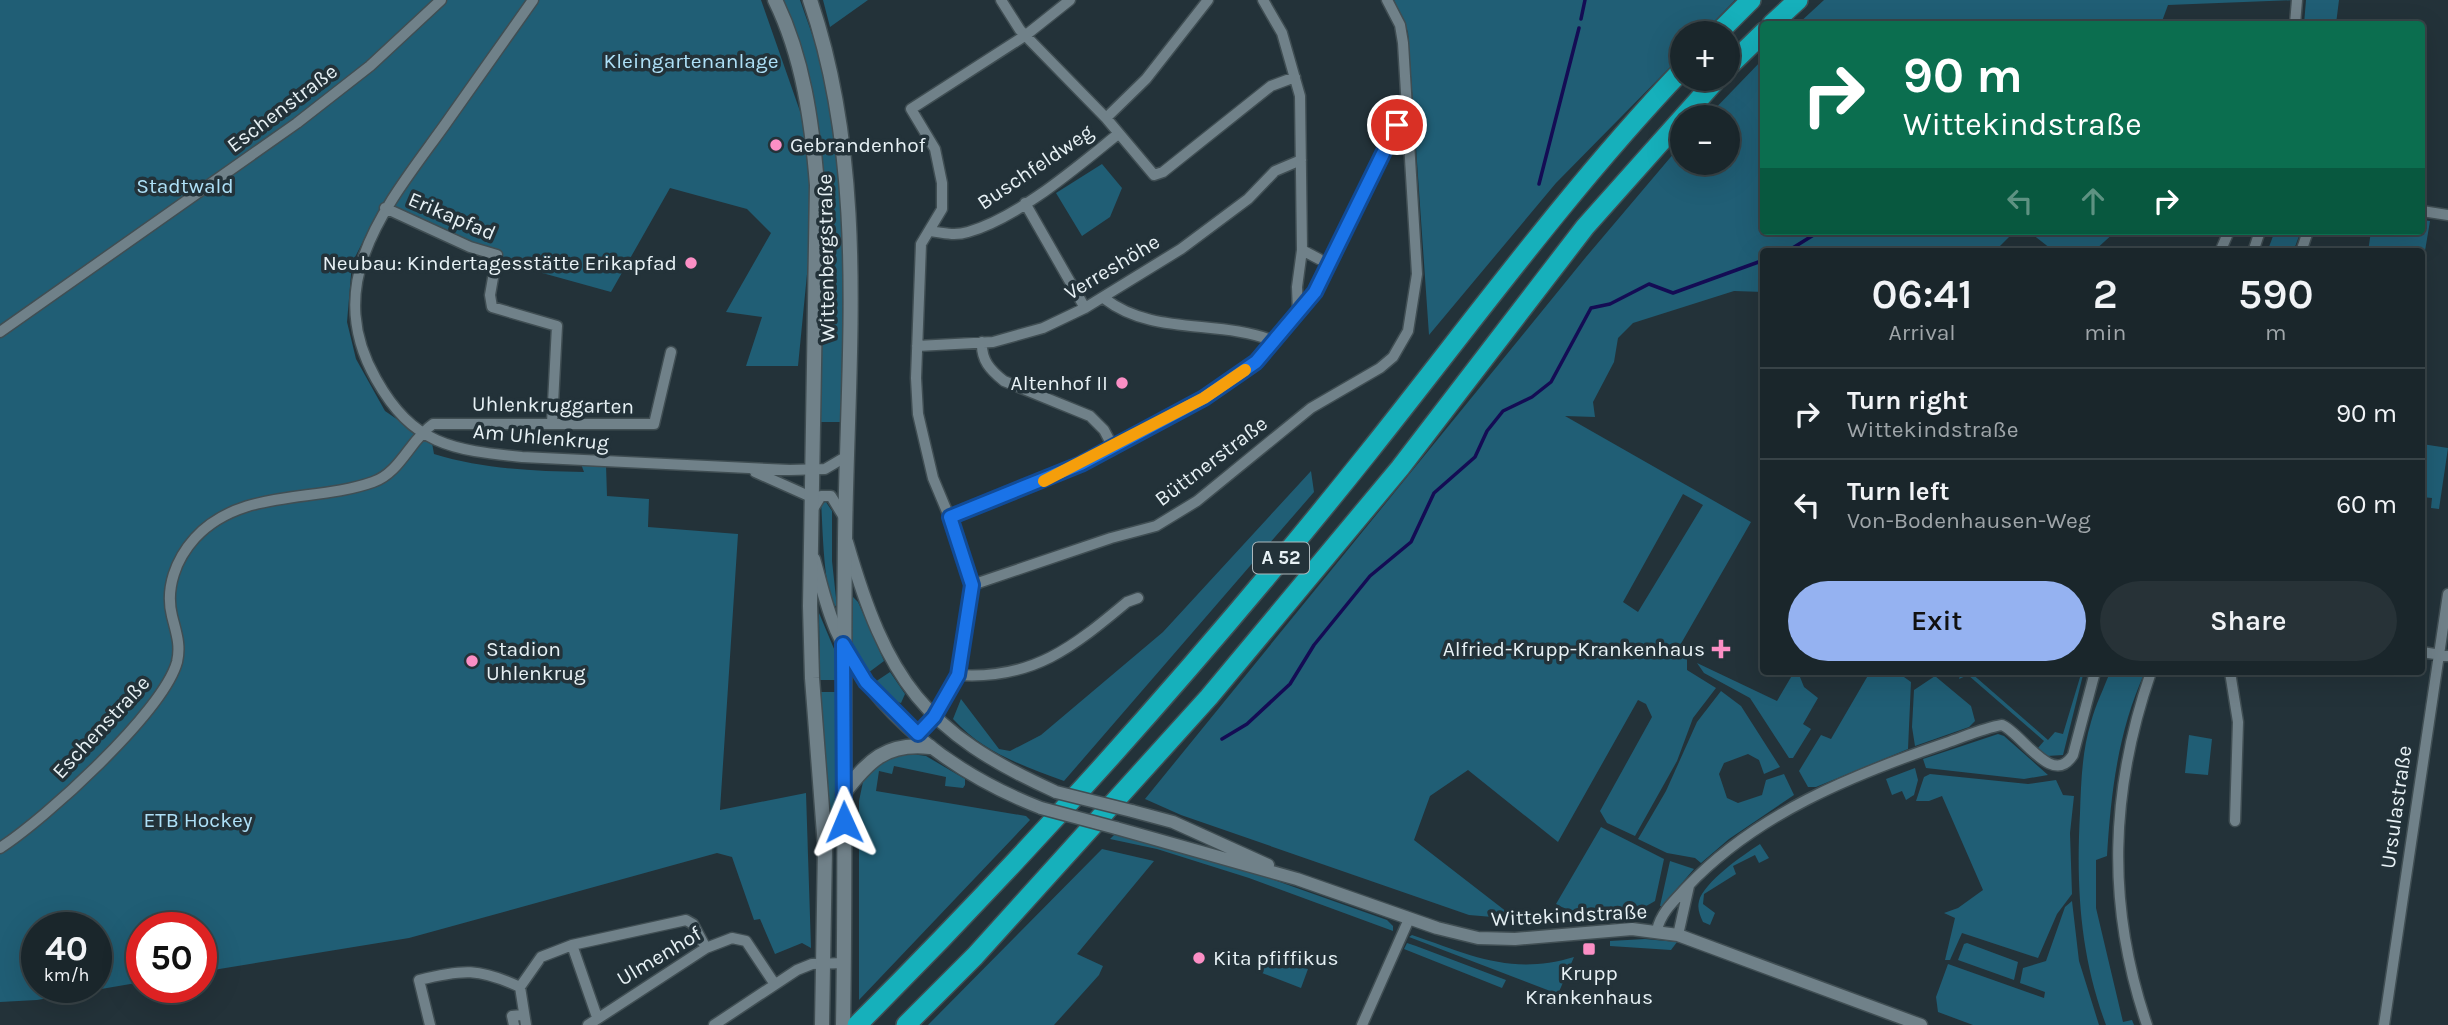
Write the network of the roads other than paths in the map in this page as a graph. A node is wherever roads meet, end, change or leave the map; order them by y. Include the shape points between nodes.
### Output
1 (441, 0) edge
2 (533, 0) edge
3 (775, 0) edge
4 (810, 0) edge
5 (1001, 0) edge
6 (1070, 0) edge
7 (1208, 0) edge
8 (1263, 0) edge
9 (1387, 0) edge
10 (1751, 0) edge
11 (1798, 0) edge
12 (2297, 0) edge
13 (1730, 21) edge
14 (1775, 21) edge
15 (2295, 21) edge
16 (1026, 35) junction
17 (1760, 36) edge
18 (1740, 55) edge
19 (1295, 77) junction
20 (1670, 84) edge
21 (1706, 91) edge
22 (1408, 103) junction
23 (1106, 118) junction
24 (1118, 134) junction
25 (1301, 160) junction
26 (1024, 203) junction
27 (385, 208) junction
28 (2425, 211) edge
29 (2448, 215) edge
30 (930, 231) junction
31 (1302, 250) junction
32 (1319, 259) dead end
33 (1105, 299) junction
34 (1085, 308) junction
35 (1298, 312) junction
36 (0, 332) edge
37 (1274, 341) junction
38 (982, 342) junction
39 (917, 346) junction
40 (671, 352) dead end
41 (552, 423) junction
42 (422, 432) junction
43 (1113, 447) junction
44 (846, 456) junction
45 (750, 469) junction
46 (810, 470) junction
47 (812, 503) junction
48 (950, 517) junction
49 (845, 527) junction
50 (813, 555) junction
51 (972, 585) junction
52 (2448, 594) edge
53 (1138, 598) dead end
54 (843, 644) junction
55 (2425, 652) edge
56 (2443, 655) edge
57 (958, 675) junction
58 (2094, 675) edge
59 (2150, 675) edge
60 (2230, 675) edge
61 (934, 717) junction
62 (918, 734) junction
63 (930, 747) junction
64 (843, 794) junction
65 (2235, 821) dead end
66 (0, 848) edge
67 (1297, 879) junction
68 (1689, 886) junction
69 (1409, 919) junction
70 (1657, 930) junction
71 (1678, 935) junction
72 (572, 945) junction
73 (706, 948) junction
74 (824, 963) junction
75 (845, 963) junction
76 (774, 983) junction
77 (520, 987) junction
78 (597, 1017) junction
79 (522, 1022) edge
80 (848, 1022) edge
81 (430, 1025) edge
82 (588, 1025) edge
83 (714, 1025) edge
84 (822, 1025) edge
85 (905, 1025) edge
86 (1362, 1025) edge
87 (1921, 1025) edge
88 (2147, 1025) edge
89 (2384, 1025) edge

1 - 36 street, Eschenstraße via 370,66 297,123
2 - 27 street, Am Uhlenkrug
3 - 46 main road, Wittenbergstraße via 802,83 817,185
4 - 44 main road, Wittenbergstraße via 836,88 847,179
5 - 16 street
6 - 16 street
7 - 23 street via 1146,79
8 - 19 street via 1282,33
9 - 22 street via 1402,35
10 - 13 highway
11 - 14 highway
12 - 15 street
16 - 23 street
16 - 30 street via 911,108 935,149 942,183 942,209
17 - 18 highway
19 - 24 street via 1271,86 1159,175 1149,173
19 - 25 street via 1300,96
20 - 80 highway, A 52 via 1575,191 1368,453 1207,646 1035,840
21 - 85 highway, A 52 via 1585,228 1400,468 1209,697 975,956
22 - 35 street via 1330,264
22 - 51 street, Büttnerstraße via 1417,274 1408,331 1393,357 1311,408 1197,501 1156,526
23 - 24 street
24 - 26 street, Buschfeldweg
25 - 31 street
25 - 33 street, Verreshöhe via 1275,171 1226,216
26 - 30 street, Buschfeldweg via 966,233
26 - 34 street
27 - 41 street, Erikapfad via 497,255 492,307 557,326
27 - 42 street, Am Uhlenkrug via 365,246 354,318 363,357 392,409
28 - 29 street
30 - 39 street via 921,244
31 - 32 street
31 - 35 street
33 - 34 street, Verreshöhe
33 - 37 street via 1150,320 1233,328
34 - 38 street, Verreshöhe via 1043,328
35 - 37 street
37 - 43 street via 1256,362 1204,398
38 - 39 street, Verreshöhe
38 - 43 street via 982,353 994,373 1090,416
39 - 48 street via 921,436
40 - 41 street, Uhlenkruggarten via 654,424
41 - 42 street, Uhlenkruggarten via 452,423 433,425
42 - 45 street, Am Uhlenkrug via 437,442 490,454
42 - 66 street, Eschenstraße via 387,476 360,486 296,494 236,509 196,538 181,557 169,598 179,651 173,676 120,740 46,813
43 - 48 street via 1037,484
44 - 46 street, Am Uhlenkrug via 825,469
44 - 49 main road, Wittenbergstraße
45 - 46 street, Am Uhlenkrug
45 - 47 street, Am Uhlenkrug
46 - 47 main road, Wittenbergstraße
47 - 49 street via 831,496
47 - 50 main road, Wittenbergstraße
48 - 51 street
49 - 54 main road, Wittenbergstraße
49 - 61 street, Wittekindstraße via 877,635 911,692
50 - 54 street, Wittekindstraße
50 - 74 main road, Wittenbergstraße via 811,678 825,847
51 - 57 street
52 - 56 street, Ursulastraße
53 - 57 street via 1040,664 991,676
54 - 62 street, Wittekindstraße via 866,682
54 - 64 main road, Wittenbergstraße
55 - 56 street
56 - 89 street, Ursulastraße
57 - 61 street
58 - 68 street via 2073,755 2065,764 2049,765 2005,726 1998,726 1876,768 1808,799 1745,836
59 - 88 street via 2129,743 2117,819 2131,978
60 - 65 street via 2238,722
61 - 62 street
61 - 67 street, Wittekindstraße, bridge via 993,763 1056,792 1173,822
62 - 63 street, Wittekindstraße
63 - 64 main road via 910,744 884,753 861,770
63 - 67 street, Wittekindstraße, bridge via 978,780 1041,808
64 - 75 main road, Wittenbergstraße
67 - 69 street, Wittekindstraße
68 - 70 street via 1664,913
68 - 71 street
69 - 70 street, Wittekindstraße via 1462,935 1502,940
69 - 86 street
70 - 71 street, Wittekindstraße
71 - 87 street, Wittekindstraße
72 - 73 street via 686,920
72 - 77 street via 541,957
72 - 78 street
73 - 76 street, Ulmenhof via 732,938 746,941
73 - 78 street, Ulmenhof
74 - 75 street
74 - 76 street via 797,970
74 - 84 main road, Wittenbergstraße
75 - 80 main road, Wittenbergstraße
76 - 83 street
77 - 79 street
77 - 81 street via 489,973 462,972 419,980
78 - 82 street, Ulmenhof

